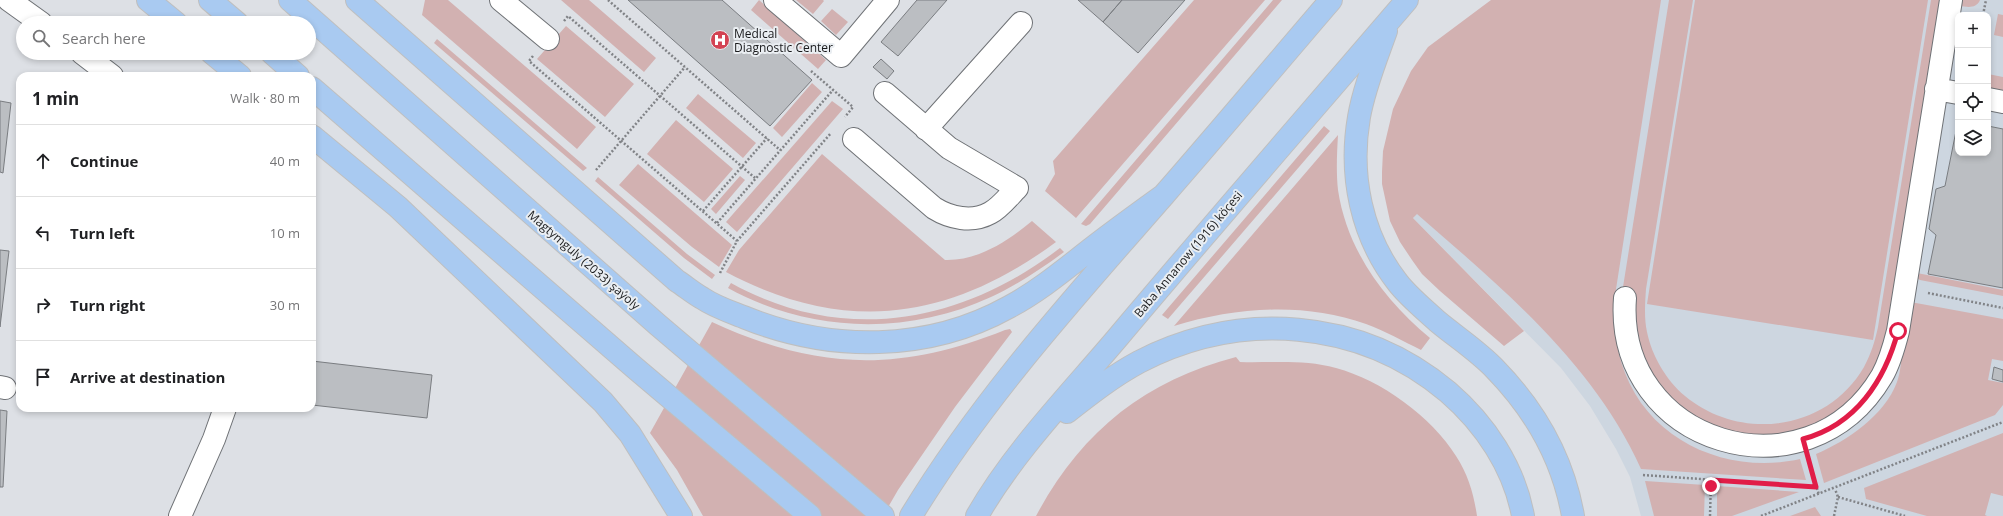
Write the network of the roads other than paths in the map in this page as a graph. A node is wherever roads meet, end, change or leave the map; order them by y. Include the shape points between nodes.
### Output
1 (9, 0) edge
2 (148, 0) edge
3 (210, 0) edge
4 (290, 0) edge
5 (357, 0) edge
6 (501, 0) edge
7 (775, 0) edge
8 (1331, 0) edge
9 (1407, 0) edge
10 (1951, 0) edge
11 (879, 3) edge
12 (31, 16) edge
13 (167, 16) edge
14 (229, 16) edge
15 (308, 16) edge
16 (1390, 20) junction
17 (316, 23) edge
18 (1021, 23) dead end
19 (548, 39) dead end
20 (91, 60) edge
21 (221, 60) edge
22 (280, 60) edge
23 (107, 72) edge
24 (235, 72) edge
25 (293, 72) edge
26 (1936, 89) junction
27 (316, 91) edge
28 (1955, 92) edge
29 (884, 93) dead end
30 (1991, 100) edge
31 (2003, 102) edge
32 (926, 128) junction
33 (316, 139) edge
34 (854, 139) dead end
35 (1164, 195) junction
36 (1625, 298) dead end
37 (224, 412) edge
38 (1033, 438) junction
39 (180, 516) edge
40 (681, 516) edge
41 (810, 516) edge
42 (882, 516) edge
43 (911, 516) edge
44 (978, 516) edge
45 (1523, 516) edge
46 (1573, 516) edge

1 - 12 lane
2 - 13 main road
3 - 14 main road
4 - 15 main road, Magtymguly (2033) şaýoly
5 - 35 main road via 677,281 710,303 793,334 880,343 938,336 972,325 1010,307 1056,278
6 - 19 lane
7 - 11 lane via 841,56
8 - 35 main road
9 - 16 main road, Baba Annanow (1916) köçesi
10 - 26 lane
16 - 38 main road, Baba Annanow (1916) köçesi via 1208,230
16 - 46 main road via 1358,118 1355,170 1366,224 1398,284 1436,320 1494,368 1528,407 1553,449
17 - 42 main road, Magtymguly (2033) şaýoly via 658,325
18 - 32 lane
20 - 23 lane
21 - 24 main road
22 - 25 main road
26 - 28 lane
26 - 36 lane via 1892,354 1882,376 1868,396 1852,413 1832,427 1788,444 1764,446 1740,445 1716,439 1695,429 1657,399 1643,380 1626,335
27 - 41 main road
29 - 32 lane
30 - 31 lane
32 - 34 lane via 949,148 1017,188 991,213 980,217 961,218 945,215
33 - 40 main road via 398,207 603,402 630,434
35 - 43 main road via 1069,302 994,395
37 - 39 lane
38 - 44 main road, Baba Annanow (1916) köçesi via 1004,474
38 - 45 main road via 1110,379 1139,362 1172,348 1239,331 1271,328 1326,332 1364,344 1408,364 1432,379 1478,420 1491,438 1511,479 1521,501

